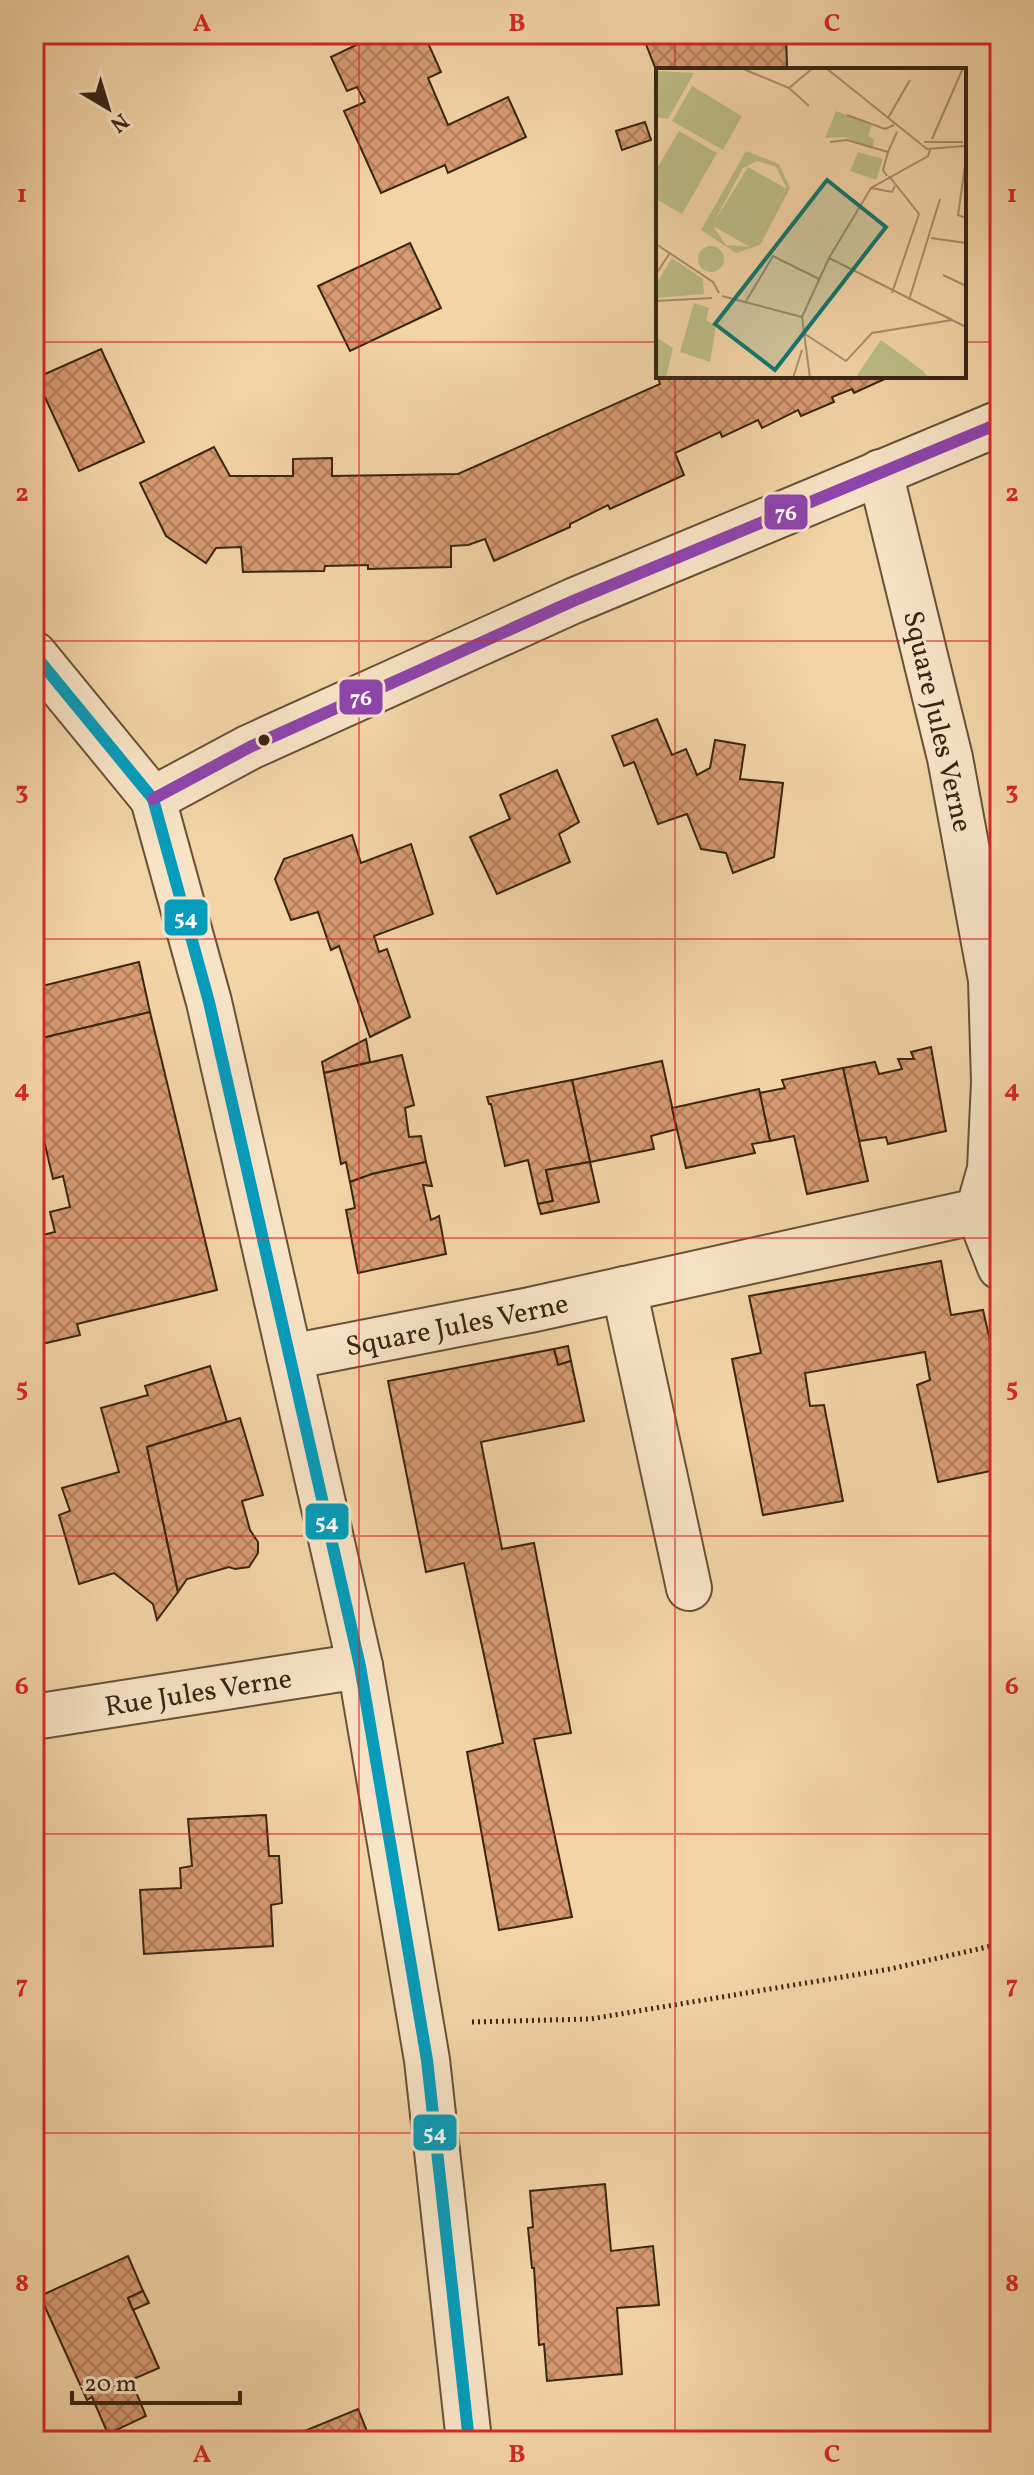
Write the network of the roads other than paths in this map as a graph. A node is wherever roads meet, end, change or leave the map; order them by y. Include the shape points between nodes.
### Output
1 (1000, 423) edge
2 (880, 472) junction
3 (34, 654) edge
4 (153, 799) junction
5 (978, 1211) junction
6 (1000, 1267) edge
7 (624, 1289) junction
8 (290, 1357) junction
9 (689, 1588) dead end
10 (360, 1666) junction
11 (34, 1717) edge
12 (469, 2441) edge

1 - 2 street
2 - 4 street via 573,601 250,747
2 - 5 street, Square Jules Verne via 950,758 991,980 990,1169
3 - 4 street
4 - 8 street via 209,1002
5 - 6 street
5 - 7 street, Square Jules Verne
7 - 8 street, Square Jules Verne
7 - 9 street
8 - 10 street
10 - 11 street, Rue Jules Verne
10 - 12 street via 427,2060

